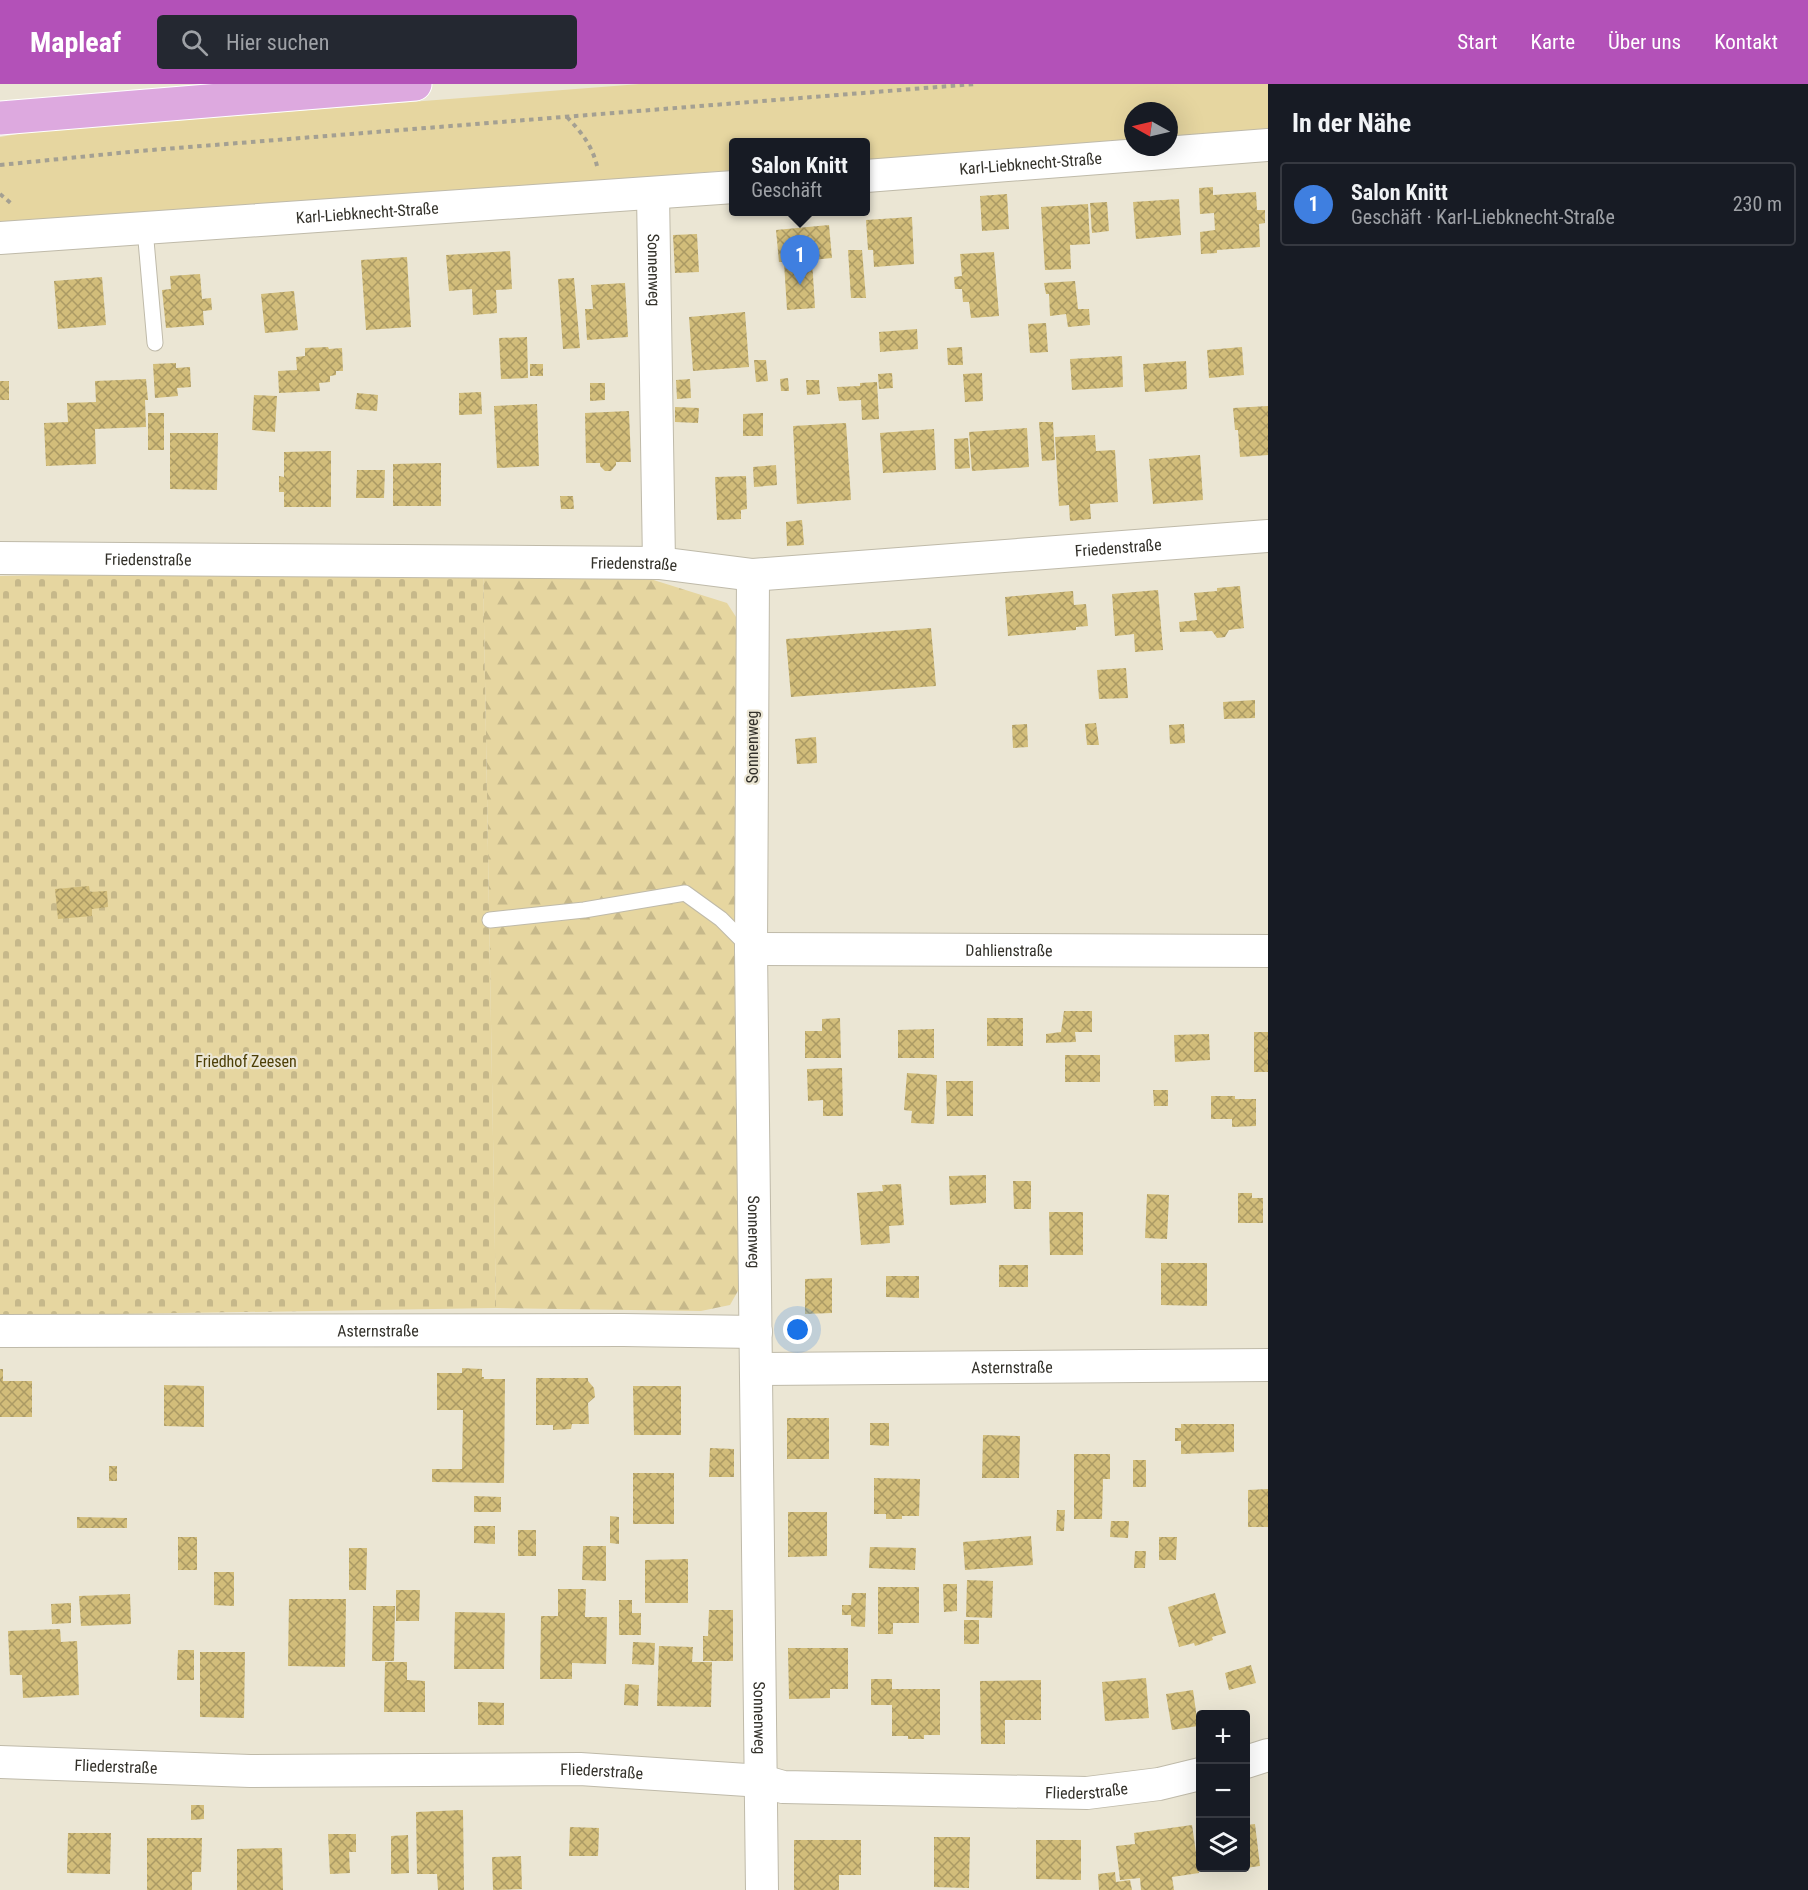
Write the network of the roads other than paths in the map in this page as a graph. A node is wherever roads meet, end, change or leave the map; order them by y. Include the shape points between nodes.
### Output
1 (415, 84) edge
2 (305, 88) edge
3 (0, 118) edge
4 (1268, 145) edge
5 (870, 176) edge
6 (729, 187) edge
7 (653, 194) junction
8 (145, 229) junction
9 (0, 238) edge
10 (155, 343) dead end
11 (1268, 536) edge
12 (0, 558) edge
13 (659, 563) junction
14 (753, 575) junction
15 (490, 920) dead end
16 (751, 949) junction
17 (1268, 951) edge
18 (0, 1331) edge
19 (756, 1332) junction
20 (1268, 1365) edge
21 (756, 1368) junction
22 (1268, 1755) edge
23 (1250, 1760) edge
24 (0, 1762) edge
25 (1196, 1775) edge
26 (762, 1781) junction
27 (762, 1890) edge

1 - 2 main road
2 - 3 main road
4 - 5 street, Karl-Liebknecht-Straße
6 - 7 street, Karl-Liebknecht-Straße
7 - 8 street, Karl-Liebknecht-Straße
7 - 13 street, Sonnenweg
8 - 9 street, Karl-Liebknecht-Straße
8 - 10 lane
11 - 14 street, Friedenstraße
12 - 13 street, Friedenstraße
13 - 14 street, Friedenstraße
14 - 16 street, Sonnenweg
15 - 16 lane via 685,893 721,919
16 - 17 street, Dahlienstraße
16 - 19 street, Sonnenweg
18 - 19 street, Asternstraße
19 - 21 street, Sonnenweg
20 - 21 street, Asternstraße
21 - 26 street, Sonnenweg
22 - 23 street
24 - 26 street, Fliederstraße via 250,1771 580,1769
25 - 26 street, Fliederstraße via 1087,1793 783,1787
26 - 27 street, Sonnenweg

